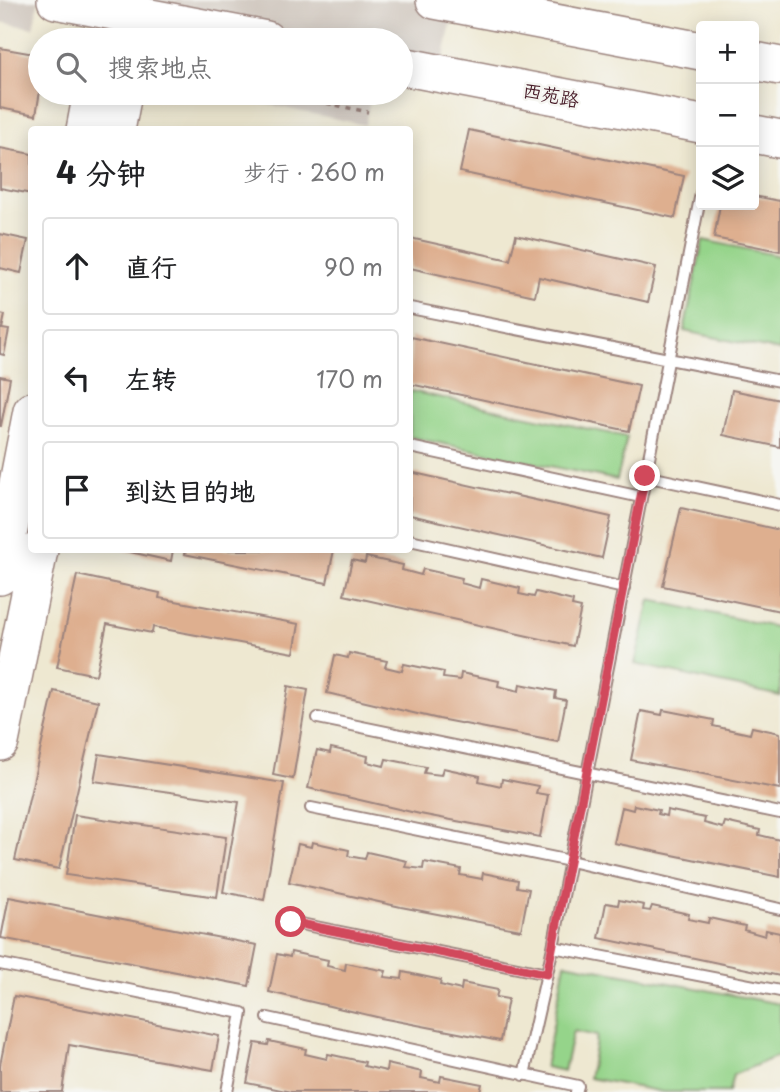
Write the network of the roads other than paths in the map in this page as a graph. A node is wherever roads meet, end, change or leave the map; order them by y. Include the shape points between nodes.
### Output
1 (56, 0) edge
2 (435, 0) edge
3 (122, 18) edge
4 (187, 28) edge
5 (696, 50) edge
6 (759, 62) edge
7 (780, 66) edge
8 (413, 68) edge
9 (90, 105) edge
10 (121, 105) edge
11 (696, 123) edge
12 (86, 126) edge
13 (117, 126) edge
14 (759, 135) edge
15 (780, 139) edge
16 (698, 210) edge
17 (413, 309) edge
18 (669, 359) junction
19 (780, 381) edge
20 (413, 448) edge
21 (27, 461) edge
22 (645, 476) junction
23 (641, 497) junction
24 (780, 505) edge
25 (413, 541) edge
26 (37, 553) edge
27 (0, 576) edge
28 (624, 588) junction
29 (318, 718) dead end
30 (0, 742) edge
31 (587, 773) junction
32 (311, 808) dead end
33 (780, 813) edge
34 (570, 861) junction
35 (780, 909) edge
36 (291, 922) dead end
37 (553, 947) junction
38 (0, 964) edge
39 (547, 974) junction
40 (780, 991) edge
41 (268, 1018) dead end
42 (524, 1075) junction
43 (227, 1092) edge
44 (576, 1092) edge

1 - 3 main road
2 - 5 main road via 552,16
3 - 4 main road
6 - 7 main road
8 - 11 main road, 西苑路
9 - 12 main road
10 - 13 main road
14 - 15 main road
16 - 18 lane
17 - 18 lane
18 - 19 lane
18 - 22 lane
20 - 23 lane
21 - 27 main road
22 - 23 lane
22 - 24 lane
23 - 28 lane
25 - 28 lane
26 - 30 main road
28 - 31 lane
29 - 31 lane
31 - 33 lane
31 - 34 lane
32 - 34 lane
34 - 35 lane
34 - 37 lane
36 - 39 lane
37 - 39 lane
37 - 40 lane
38 - 43 lane via 242,1013
39 - 42 lane
41 - 42 lane
42 - 44 lane via 578,1086

